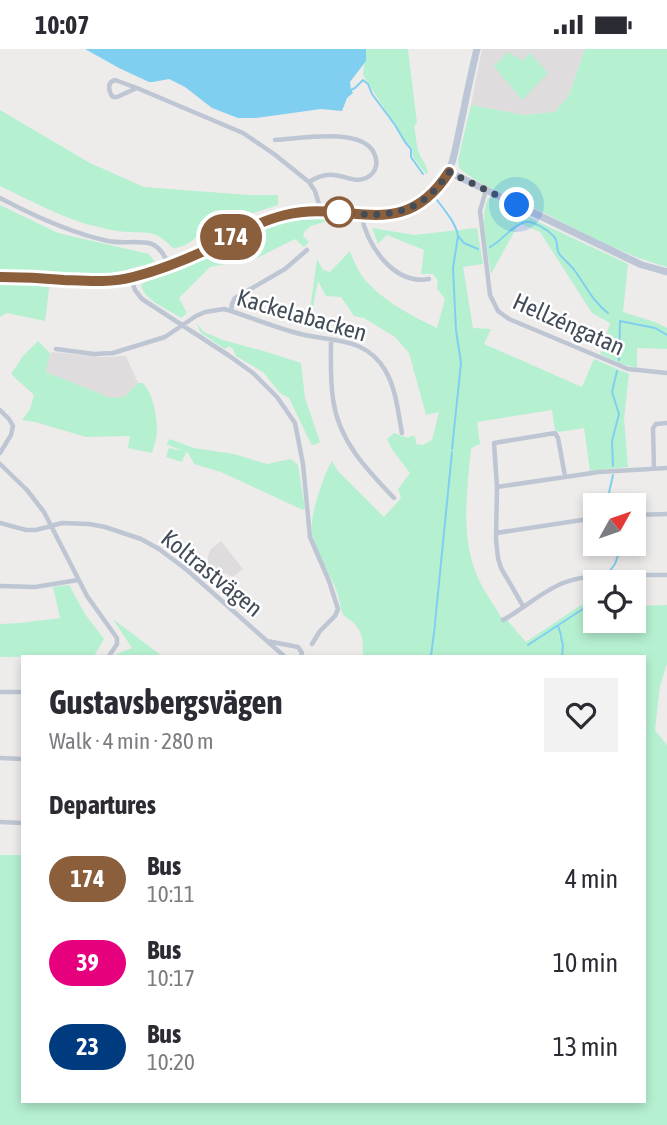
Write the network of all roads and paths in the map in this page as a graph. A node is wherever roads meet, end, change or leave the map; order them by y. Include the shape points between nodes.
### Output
1 (477, 49) edge
2 (137, 88) junction
3 (275, 140) dead end
4 (449, 172) junction
5 (309, 182) junction
6 (486, 190) junction
7 (0, 198) edge
8 (320, 211) junction
9 (361, 214) junction
10 (307, 250) dead end
11 (169, 265) junction
12 (667, 272) edge
13 (0, 277) edge
14 (131, 278) junction
15 (429, 279) dead end
16 (231, 311) junction
17 (182, 325) junction
18 (331, 339) junction
19 (56, 349) dead end
20 (667, 373) edge
21 (0, 410) edge
22 (667, 423) edge
23 (402, 433) dead end
24 (0, 453) edge
25 (0, 464) edge
26 (653, 468) junction
27 (667, 468) edge
28 (565, 476) junction
29 (497, 487) junction
30 (394, 499) dead end
31 (667, 514) edge
32 (646, 515) edge
33 (583, 520) edge
34 (0, 523) edge
35 (52, 525) junction
36 (496, 533) junction
37 (667, 575) edge
38 (78, 580) junction
39 (0, 586) edge
40 (523, 606) junction
41 (503, 620) dead end
42 (266, 640) junction
43 (312, 644) dead end
44 (110, 655) edge
45 (283, 655) edge
46 (301, 655) edge
47 (0, 692) edge
48 (21, 692) edge
49 (0, 758) edge
50 (21, 759) edge
51 (0, 822) edge
52 (21, 823) edge

1 - 4 main road
2 - 2 street via 115,80 109,86 113,97
2 - 5 street via 243,133
3 - 5 street via 354,139 368,145 376,159 373,173 363,180 330,174
4 - 6 main road
4 - 9 main road via 434,192 409,209 381,216
5 - 8 street
6 - 12 main road via 642,265
6 - 20 street, Hellzéngatan via 480,211 490,295 498,311 628,369
7 - 11 street via 90,236 150,243
8 - 9 main road
8 - 11 main road via 267,220
9 - 15 street via 371,244 389,266 413,280
10 - 16 street via 285,269 240,294
11 - 14 main road
13 - 14 main road
14 - 17 street via 142,299
16 - 17 street, Kackelabacken via 205,312
16 - 18 street, Kackelabacken via 295,333
17 - 19 street, Kackelabacken via 165,337 106,354
17 - 43 street via 253,373 294,421 310,537 338,609
18 - 23 street, Kackelabacken via 365,348 379,362 390,381
18 - 30 street via 332,398 339,424 353,450
21 - 24 street via 13,426
22 - 26 street via 653,428
25 - 35 street via 27,490
26 - 27 street
26 - 28 street
28 - 29 street
28 - 29 street via 555,433 494,443
29 - 36 street
31 - 32 street
33 - 36 street
34 - 35 street, Koltrastvägen via 26,530
35 - 38 street
35 - 42 street, Koltrastvägen via 89,524 141,539 187,570
36 - 40 street via 501,568
37 - 40 street via 574,579
38 - 39 street via 35,587
38 - 44 street via 118,641
40 - 41 street
42 - 45 street, Koltrastvägen
42 - 46 street, Koltrastvägen via 298,647
47 - 48 street
49 - 50 street
51 - 52 street

